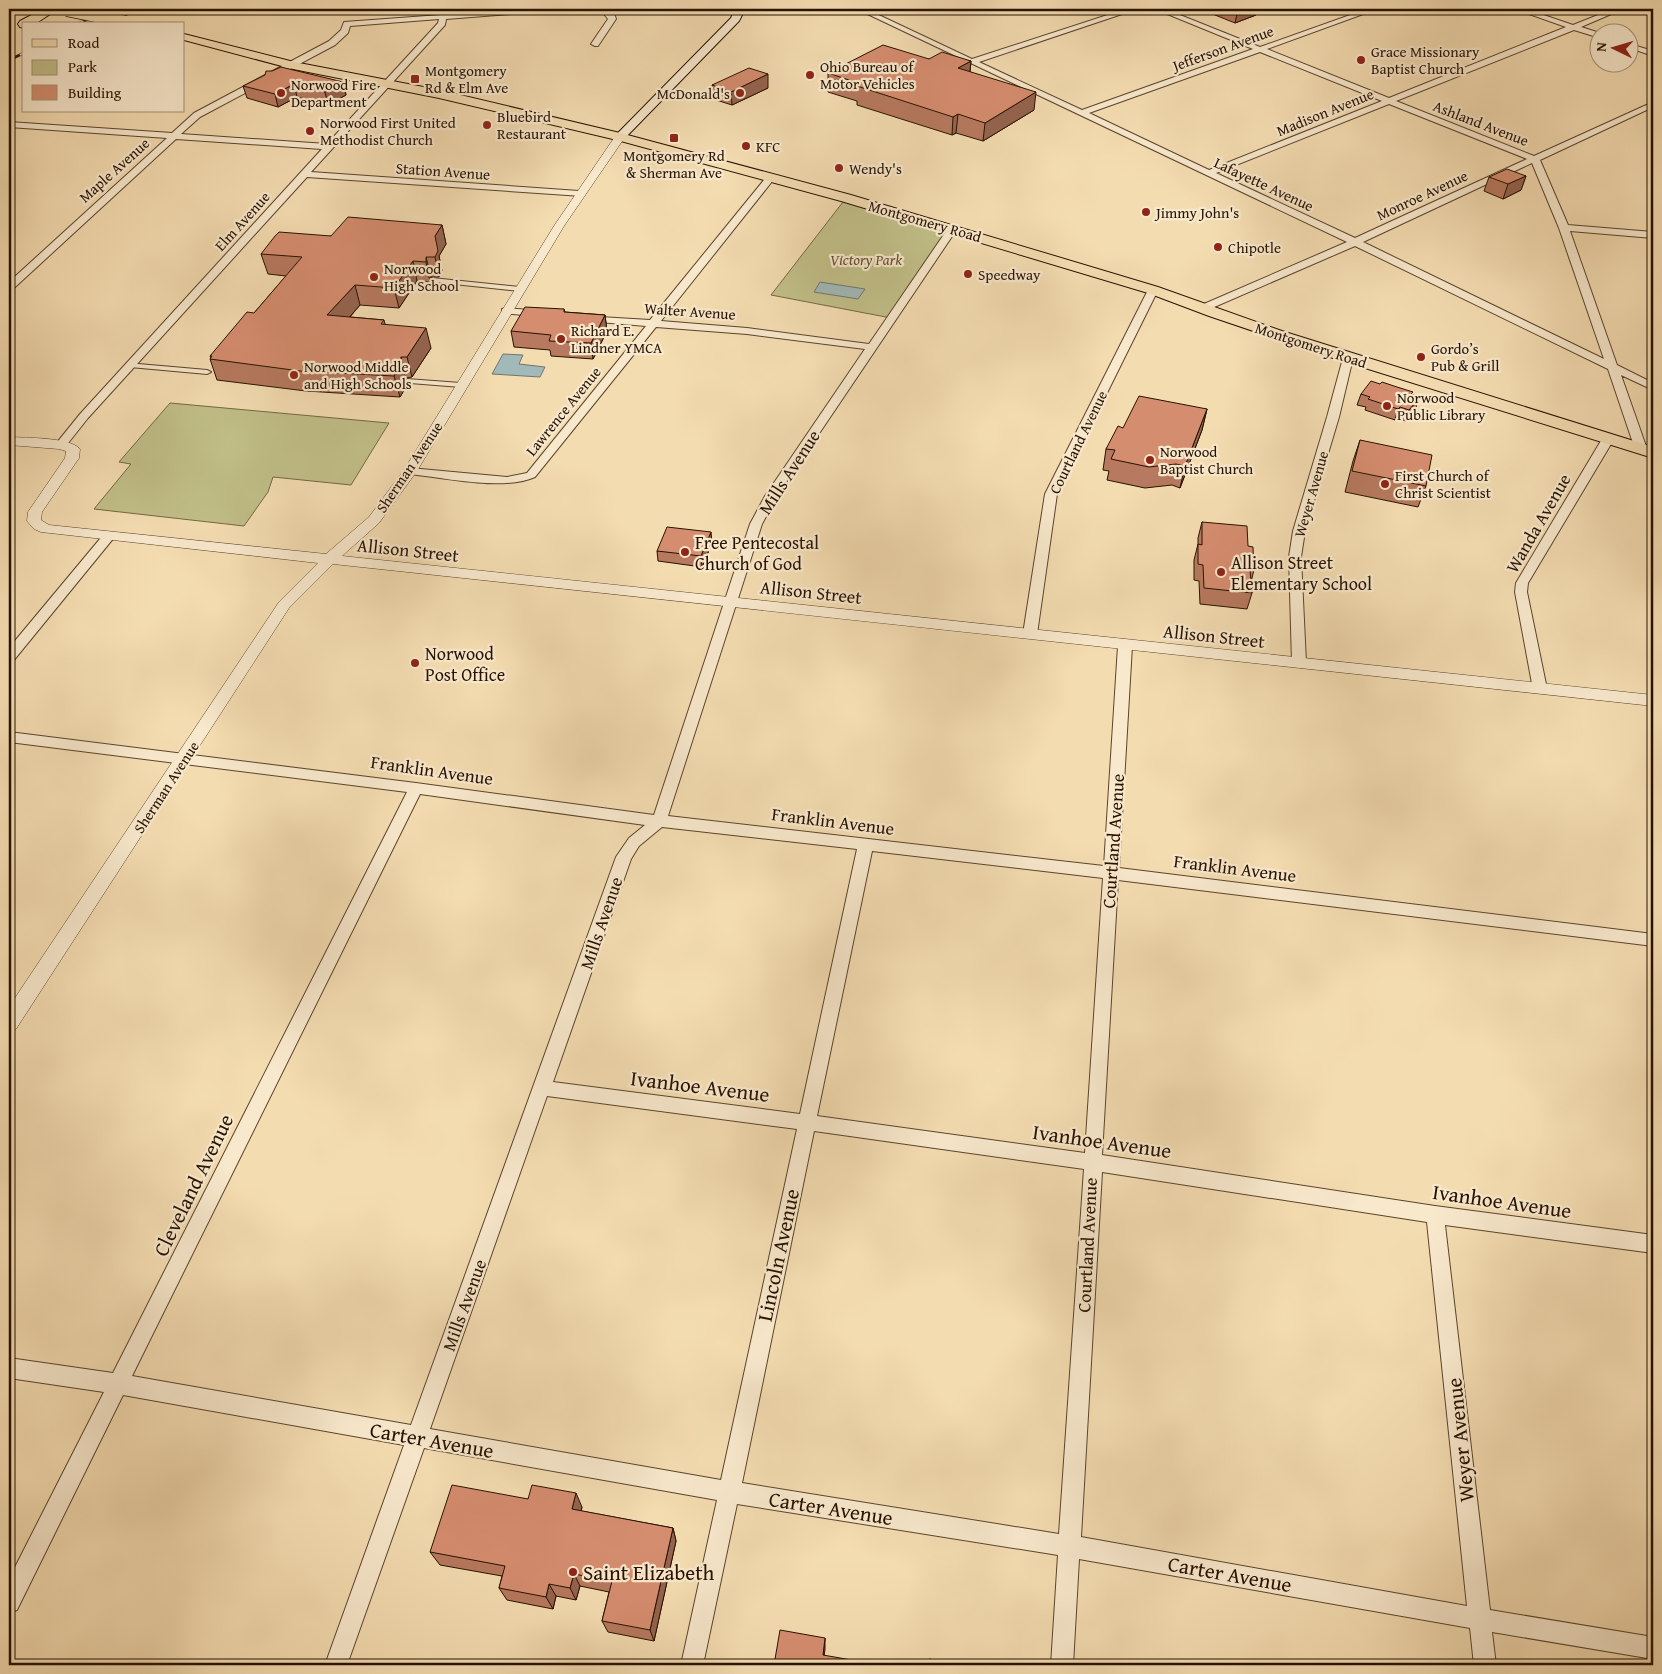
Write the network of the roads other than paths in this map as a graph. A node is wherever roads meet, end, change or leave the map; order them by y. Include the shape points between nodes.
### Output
1 (56, 9) edge
2 (550, 9) edge
3 (604, 9) edge
4 (740, 9) edge
5 (861, 9) edge
6 (1133, 9) edge
7 (1159, 9) edge
8 (1374, 9) edge
9 (1519, 9) edge
10 (1619, 9) edge
11 (443, 17) junction
12 (24, 21) edge
13 (124, 22) edge
14 (1573, 27) junction
15 (1590, 33) edge
16 (185, 37) edge
17 (594, 44) dead end
18 (1640, 49) edge
19 (1262, 50) junction
20 (1653, 54) edge
21 (972, 60) junction
22 (293, 65) junction
23 (388, 83) junction
24 (1388, 102) junction
25 (1653, 104) edge
26 (1082, 113) junction
27 (9, 124) edge
28 (22, 125) junction
29 (9, 135) edge
30 (174, 136) junction
31 (620, 137) junction
32 (329, 147) junction
33 (1535, 159) junction
34 (1208, 173) junction
35 (306, 174) junction
36 (771, 177) junction
37 (579, 194) junction
38 (1564, 228) junction
39 (952, 229) junction
40 (1653, 236) edge
41 (1355, 242) junction
42 (435, 280) dead end
43 (9, 287) edge
44 (520, 289) junction
45 (1152, 290) junction
46 (1201, 309) junction
47 (506, 311) junction
48 (557, 316) edge
49 (576, 317) edge
50 (653, 324) junction
51 (872, 347) junction
52 (1348, 358) junction
53 (130, 365) junction
54 (1611, 365) junction
55 (208, 372) dead end
56 (410, 381) dead end
57 (461, 386) junction
58 (1653, 387) edge
59 (1608, 438) junction
60 (9, 441) edge
61 (60, 445) junction
62 (1647, 451) edge
63 (410, 471) junction
64 (108, 537) junction
65 (329, 560) junction
66 (731, 602) junction
67 (1030, 634) junction
68 (1125, 646) junction
69 (9, 658) edge
70 (1299, 663) junction
71 (1540, 689) junction
72 (1653, 701) edge
73 (9, 737) edge
74 (185, 758) junction
75 (416, 788) junction
76 (660, 821) junction
77 (866, 845) junction
78 (1112, 873) junction
79 (1653, 940) edge
80 (9, 1023) edge
81 (543, 1088) junction
82 (805, 1122) junction
83 (1092, 1162) junction
84 (1435, 1215) junction
85 (1653, 1244) edge
86 (9, 1368) edge
87 (118, 1384) junction
88 (416, 1438) junction
89 (730, 1492) junction
90 (1069, 1546) junction
91 (9, 1602) edge
92 (1480, 1619) junction
93 (1653, 1648) edge
94 (336, 1665) edge
95 (692, 1665) edge
96 (1062, 1665) edge
97 (1485, 1665) edge

1 - 12 highway
1 - 13 main road, bridge
2 - 11 street
3 - 17 street via 612,20
4 - 31 main road, Sherman Avenue via 735,18
5 - 21 street, Lafayette Avenue via 877,13
6 - 21 street
7 - 19 street, Ashland Avenue
8 - 19 street, Jefferson Avenue
9 - 14 street
10 - 14 street, Madison Avenue
11 - 22 street, Maple Avenue via 348,24 332,43
11 - 23 street, Elm Avenue via 442,23
14 - 15 street
14 - 24 street, Madison Avenue
16 - 22 main road, Montgomery Road
18 - 20 street
19 - 24 street, Ashland Avenue
19 - 26 street, Jefferson Avenue
21 - 26 street, Lafayette Avenue
22 - 23 main road, Montgomery Road
22 - 30 street, Maple Avenue via 203,110
23 - 31 main road, Montgomery Road
23 - 32 street, Elm Avenue
24 - 33 street, Ashland Avenue
24 - 34 street, Madison Avenue
25 - 33 street, Monroe Avenue
26 - 34 street, Lafayette Avenue
27 - 28 street
28 - 29 street
28 - 30 street
30 - 32 street
30 - 43 street, Maple Avenue
31 - 36 main road, Montgomery Road
31 - 37 street, Sherman Avenue
32 - 35 street, Elm Avenue
33 - 38 street, Ashland Avenue
33 - 41 street, Monroe Avenue
34 - 41 street, Lafayette Avenue
35 - 37 street, Station Avenue
35 - 53 street, Elm Avenue
36 - 39 main road, Montgomery Road
36 - 50 street, Lawrence Avenue
37 - 44 street, Sherman Avenue
38 - 40 street
38 - 54 street, Ashland Avenue
39 - 45 main road, Montgomery Road
39 - 51 street, Mills Avenue
41 - 46 street, Monroe Avenue
41 - 54 street, Lafayette Avenue
42 - 44 street
44 - 47 street, Sherman Avenue
45 - 46 main road, Montgomery Road
45 - 67 street, Courtland Avenue via 1051,494
46 - 52 main road, Montgomery Road
47 - 48 street
47 - 57 street, Sherman Avenue
49 - 50 street, Walter Avenue
50 - 51 street, Walter Avenue via 747,331
50 - 63 street, Lawrence Avenue via 531,475 507,481
51 - 66 street, Mills Avenue via 771,496 756,524
52 - 59 main road, Montgomery Road
52 - 70 street, Weyer Avenue via 1299,531 1295,557
53 - 55 street
53 - 61 street, Elm Avenue
54 - 58 street, Lafayette Avenue
54 - 62 street, Ashland Avenue
56 - 57 street
57 - 63 street, Sherman Avenue
59 - 62 main road, Montgomery Road
59 - 71 street, Wanda Avenue via 1522,584
60 - 61 street
61 - 64 street, Allison Street via 73,449 72,458 35,512 34,521 46,529
63 - 65 street, Sherman Avenue via 374,520
64 - 65 street, Allison Street
64 - 69 street
65 - 66 street, Allison Street
65 - 74 street, Sherman Avenue via 284,605
66 - 67 street, Allison Street
66 - 76 street, Mills Avenue
67 - 68 street, Allison Street
68 - 70 street, Allison Street
68 - 78 street, Courtland Avenue
70 - 71 street, Allison Street
71 - 72 street, Allison Street
73 - 74 street, Franklin Avenue
74 - 75 street, Franklin Avenue
74 - 80 street, Sherman Avenue
75 - 76 street, Franklin Avenue
75 - 87 street, Cleveland Avenue
76 - 77 street, Franklin Avenue
76 - 81 street, Mills Avenue via 634,842 624,857
77 - 78 street, Franklin Avenue
77 - 82 street, Lincoln Avenue
78 - 79 street, Franklin Avenue
78 - 83 street, Courtland Avenue
81 - 82 street, Ivanhoe Avenue
81 - 88 street, Mills Avenue
82 - 83 street, Ivanhoe Avenue
82 - 89 street, Lincoln Avenue
83 - 84 street, Ivanhoe Avenue
83 - 90 street, Courtland Avenue
84 - 85 street, Ivanhoe Avenue
84 - 92 street, Weyer Avenue
86 - 87 street, Carter Avenue
87 - 88 street, Carter Avenue
87 - 91 street, Cleveland Avenue
88 - 89 street, Carter Avenue
88 - 94 street, Mills Avenue
89 - 90 street, Carter Avenue
89 - 95 street, Lincoln Avenue
90 - 92 street, Carter Avenue
90 - 96 street, Courtland Avenue
92 - 93 street, Carter Avenue
92 - 97 street, Weyer Avenue

